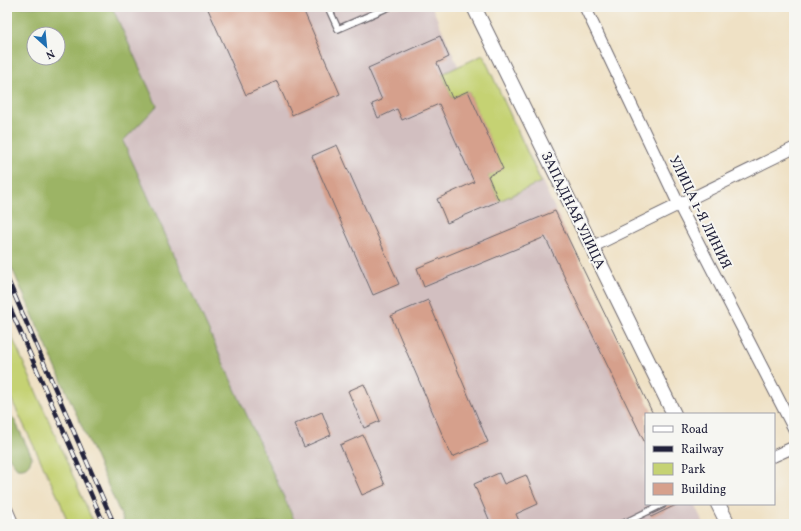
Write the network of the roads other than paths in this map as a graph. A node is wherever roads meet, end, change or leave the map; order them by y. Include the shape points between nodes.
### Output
1 (328, 7) edge
2 (389, 7) edge
3 (474, 7) edge
4 (585, 7) edge
5 (794, 148) edge
6 (679, 205) junction
7 (592, 247) junction
8 (674, 413) edge
9 (794, 429) edge
10 (794, 447) edge
11 (775, 456) edge
12 (661, 505) edge
13 (718, 505) edge
14 (7, 510) edge
15 (13, 524) edge
16 (622, 524) edge
17 (728, 524) edge

1 - 2 lane via 338,29
3 - 7 street, ЗАПАДНАЯ УЛИЦА
4 - 6 street, УЛИЦА 1-Я ЛИНИЯ
5 - 6 street
6 - 7 street
6 - 9 street, УЛИЦА 1-Я ЛИНИЯ
7 - 8 street, ЗАПАДНАЯ УЛИЦА
10 - 11 street
12 - 16 lane
13 - 17 street
14 - 15 street

